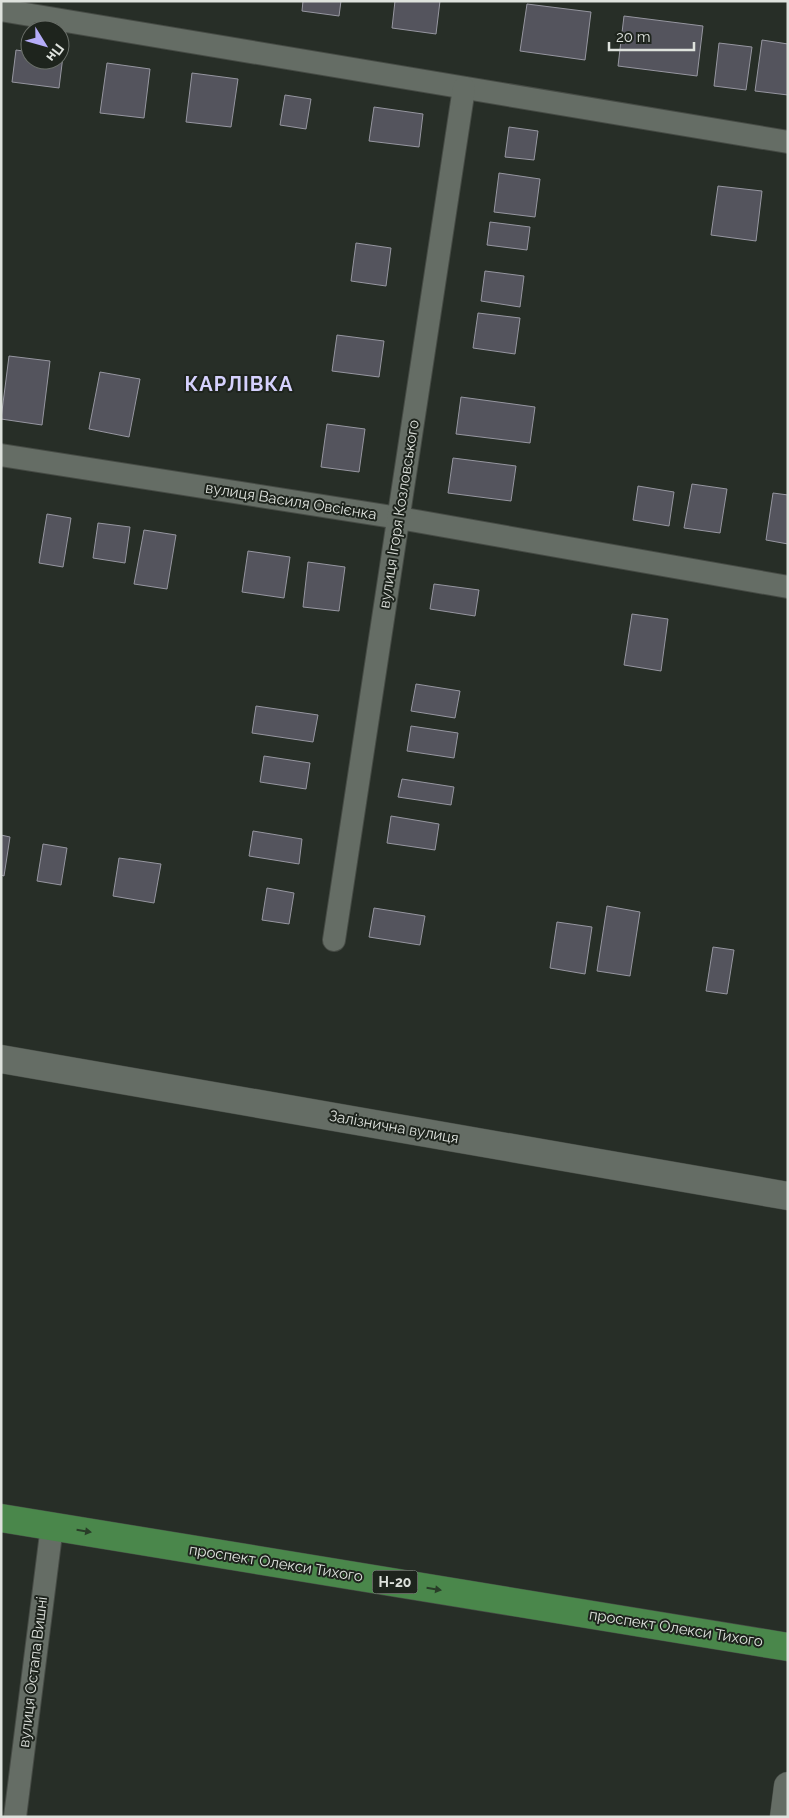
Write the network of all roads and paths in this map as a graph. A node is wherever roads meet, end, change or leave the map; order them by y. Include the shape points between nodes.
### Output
1 (1, 10) edge
2 (464, 88) junction
3 (788, 142) edge
4 (1, 455) edge
5 (398, 518) junction
6 (788, 587) edge
7 (334, 940) dead end
8 (1, 1059) edge
9 (788, 1196) edge
10 (1, 1518) edge
11 (52, 1526) junction
12 (788, 1647) edge
13 (788, 1786) edge
14 (15, 1817) edge
15 (784, 1817) edge

1 - 2 street
2 - 3 street
2 - 5 street, вулиця Ігоря Козловського
4 - 5 street, вулиця Василя Овсієнка
5 - 6 street, вулиця Василя Овсієнка
5 - 7 street, вулиця Ігоря Козловського
8 - 9 street, Залізнична вулиця
10 - 11 main road, проспект Олекси Тихого / Н-20
11 -> 12 main road, проспект Олекси Тихого / Н-20
11 - 14 street, вулиця Остапа Вишні
13 - 15 street

